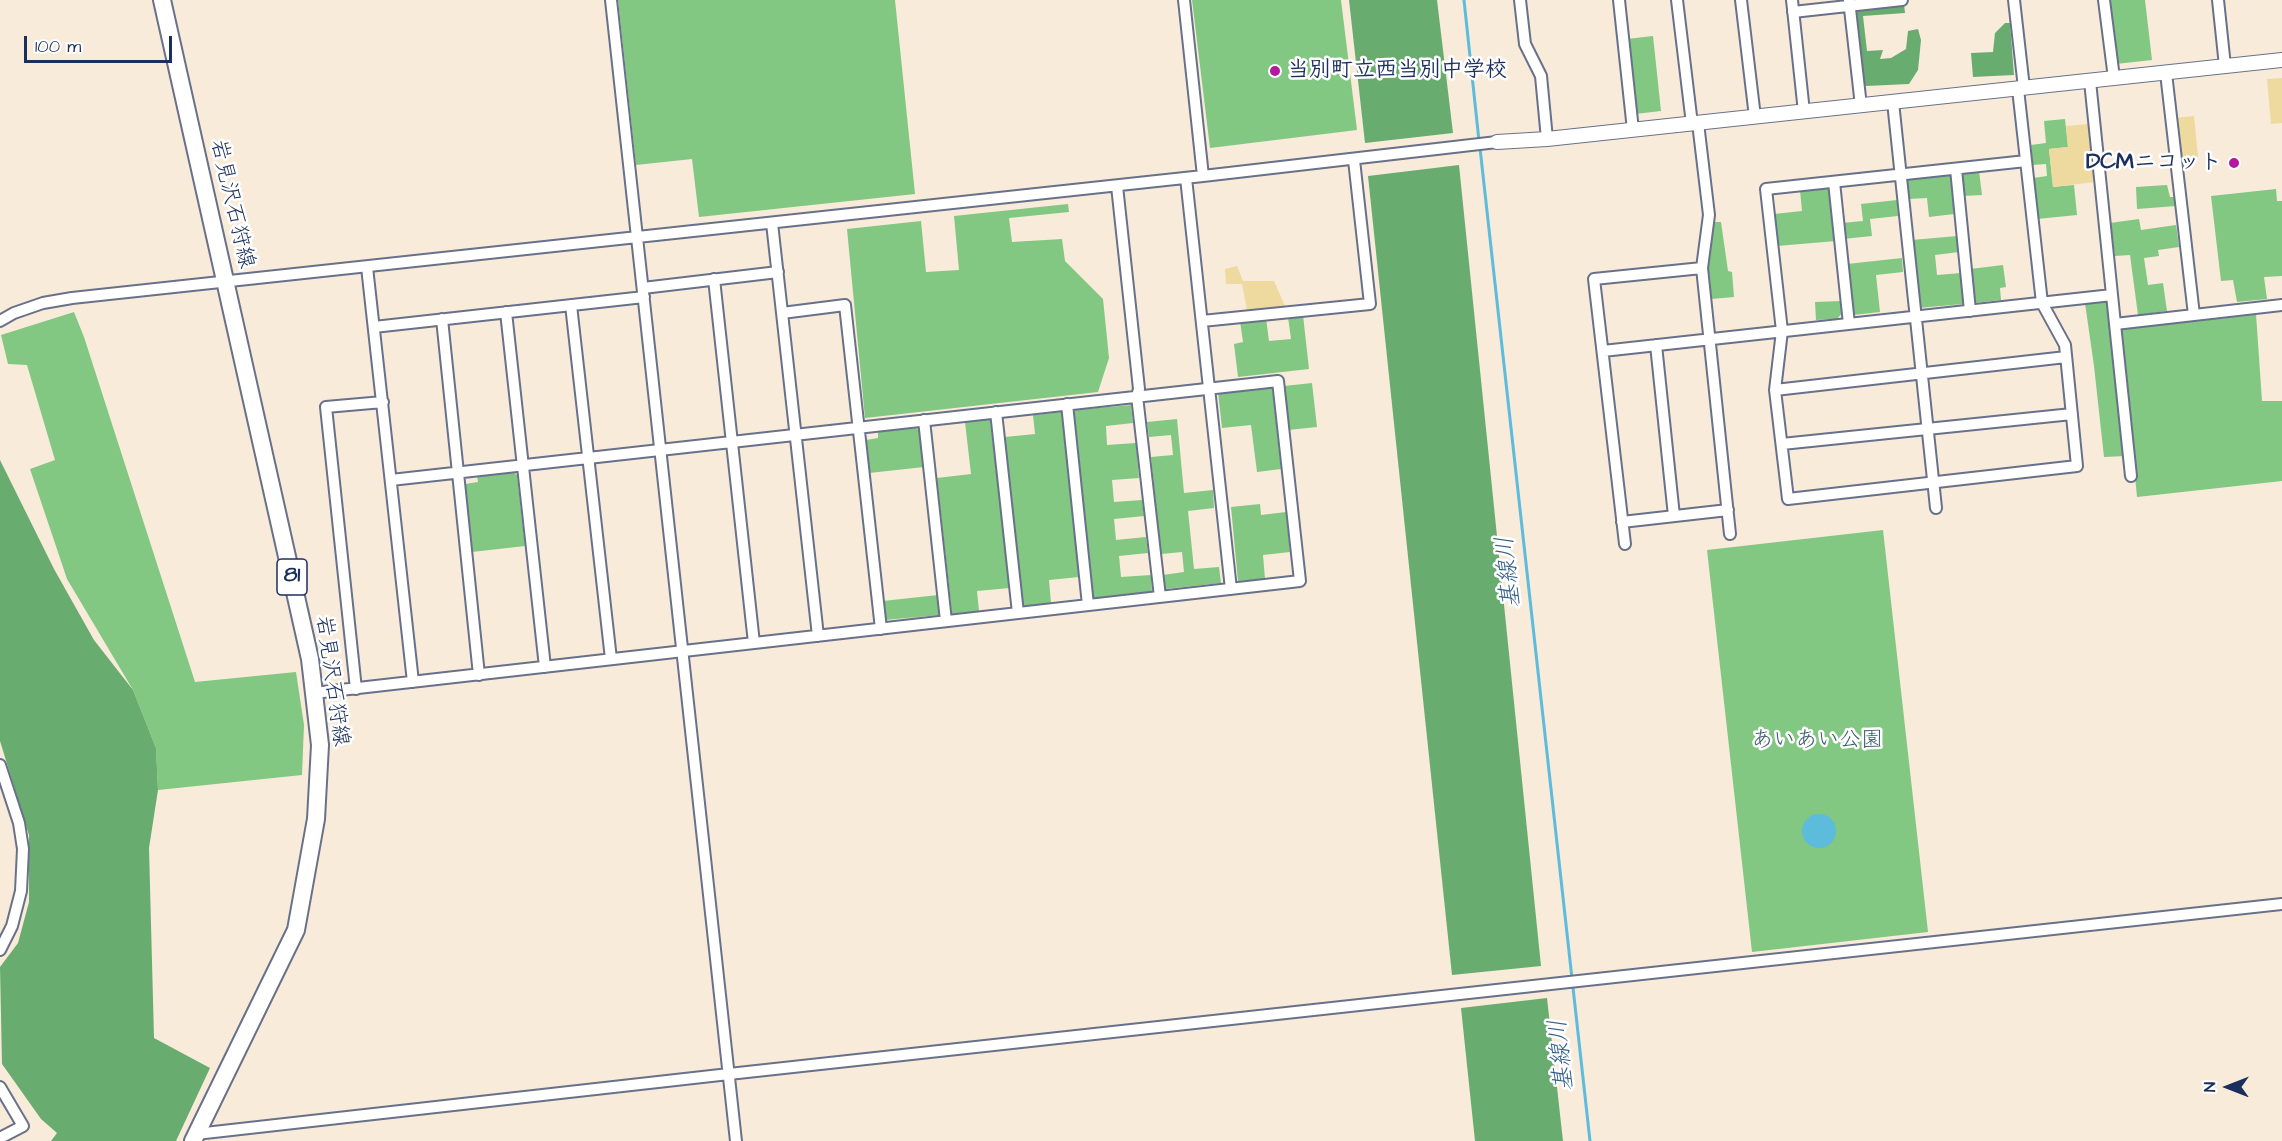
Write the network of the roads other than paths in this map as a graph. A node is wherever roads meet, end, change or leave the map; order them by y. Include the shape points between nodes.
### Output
1 (162, 0) edge
2 (611, 0) edge
3 (1184, 0) edge
4 (1520, 0) edge
5 (1619, 0) edge
6 (1677, 0) edge
7 (1741, 0) edge
8 (1792, 0) edge
9 (1902, 0) edge
10 (2014, 0) edge
11 (2104, 0) edge
12 (2218, 0) edge
13 (1849, 3) edge
14 (1793, 12) junction
15 (2282, 60) edge
16 (2224, 66) junction
17 (2166, 73) junction
18 (2114, 78) junction
19 (2090, 81) junction
20 (2021, 88) junction
21 (1893, 102) junction
22 (1861, 106) junction
23 (1804, 112) junction
24 (1755, 117) junction
25 (1695, 124) junction
26 (1633, 130) junction
27 (1547, 139) junction
28 (1497, 142) joint
29 (1354, 160) junction
30 (2026, 162) junction
31 (1956, 169) junction
32 (1900, 175) junction
33 (1203, 176) junction
34 (1186, 178) junction
35 (1834, 182) junction
36 (1117, 186) junction
37 (772, 223) junction
38 (637, 238) junction
39 (367, 267) junction
40 (1702, 268) junction
41 (778, 272) junction
42 (714, 279) junction
43 (226, 282) junction
44 (643, 292) junction
45 (2112, 295) junction
46 (2042, 303) junction
47 (571, 305) junction
48 (2282, 305) edge
49 (1970, 311) junction
50 (506, 312) junction
51 (0, 313) edge
52 (14, 313) junction
53 (782, 313) junction
54 (2194, 315) junction
55 (1915, 317) junction
56 (442, 319) junction
57 (0, 321) edge
58 (1202, 321) junction
59 (1849, 324) junction
60 (2115, 324) junction
61 (374, 327) junction
62 (1782, 331) junction
63 (1709, 339) junction
64 (1656, 345) junction
65 (1603, 351) junction
66 (2066, 357) junction
67 (1921, 374) junction
68 (1209, 388) junction
69 (1775, 390) junction
70 (1137, 396) junction
71 (383, 402) junction
72 (1067, 404) junction
73 (996, 412) junction
74 (2072, 414) junction
75 (924, 420) junction
76 (858, 428) junction
77 (1927, 429) junction
78 (796, 435) junction
79 (732, 442) junction
80 (1782, 444) junction
81 (660, 450) junction
82 (587, 458) junction
83 (522, 465) junction
84 (458, 472) junction
85 (2131, 476) dead end
86 (391, 480) junction
87 (1933, 483) junction
88 (1936, 508) dead end
89 (1728, 510) junction
90 (1674, 516) junction
91 (1622, 522) junction
92 (1730, 534) dead end
93 (1624, 544) dead end
94 (1231, 589) junction
95 (1160, 597) junction
96 (1088, 605) junction
97 (1018, 613) junction
98 (946, 621) junction
99 (881, 628) junction
100 (818, 636) junction
101 (754, 643) junction
102 (682, 651) junction
103 (611, 659) junction
104 (545, 667) junction
105 (479, 675) junction
106 (414, 682) junction
107 (356, 688) junction
108 (314, 693) junction
109 (0, 765) edge
110 (2282, 904) edge
111 (0, 950) edge
112 (729, 1074) junction
113 (0, 1088) edge
114 (0, 1138) edge
115 (195, 1138) edge
116 (736, 1141) edge

1 - 43 main road, 岩見沢石狩線 / 81
2 - 38 street
3 - 33 street
4 - 27 street via 1525,44 1541,76
5 - 26 street
6 - 25 street
7 - 24 street
8 - 14 street
9 - 13 street
10 - 20 street
11 - 18 street
12 - 16 street
13 - 14 street
13 - 22 street
14 - 23 street
15 - 16 street
16 - 17 street
17 - 18 street
17 - 54 street
18 - 19 street
19 - 20 street
19 - 45 street
20 - 21 street
20 - 30 street
21 - 22 street
21 - 32 street
22 - 23 street
23 - 24 street
24 - 25 street
25 - 26 street
25 - 40 street via 1709,215
26 - 27 street
27 - 28 street
28 - 29 street
29 - 33 street
29 - 58 street via 1370,304
30 - 31 street
30 - 46 street
31 - 32 street
31 - 49 street
32 - 35 street
32 - 55 street
33 - 34 street
34 - 36 street
34 - 58 street
35 - 59 street
35 - 62 street via 1766,189
36 - 37 street
36 - 70 street
37 - 38 street
37 - 41 street
38 - 39 street
38 - 44 street
39 - 43 street
39 - 61 street
40 - 63 street
40 - 65 street via 1594,279
41 - 42 street
41 - 53 street
42 - 44 street
42 - 79 street
43 - 52 street via 72,298
43 - 108 main road, 岩見沢石狩線 / 81 via 310,659
44 - 47 street
44 - 81 street
45 - 46 street
45 - 60 street
46 - 49 street
46 - 66 street via 2065,345
47 - 50 street
47 - 82 street
48 - 54 street
49 - 55 street
50 - 56 street
50 - 83 street
51 - 52 street
52 - 57 street
53 - 76 street via 845,305
53 - 78 street
54 - 60 street
55 - 59 street
55 - 67 street
56 - 61 street
56 - 84 street
58 - 68 street
59 - 62 street
60 - 85 street
61 - 71 street
62 - 63 street
62 - 69 street
63 - 64 street
63 - 89 street
64 - 65 street
64 - 90 street
65 - 91 street
66 - 67 street
66 - 74 street
67 - 69 street
67 - 77 street
68 - 70 street
68 - 94 street
68 - 94 street via 1278,381 1300,581
69 - 80 street
70 - 72 street
70 - 95 street
71 - 86 street
71 - 107 street via 326,407
72 - 73 street
72 - 96 street
73 - 75 street
73 - 97 street
74 - 77 street
74 - 87 street via 2077,466
75 - 76 street
75 - 98 street
76 - 78 street
76 - 99 street
77 - 80 street
77 - 87 street
78 - 79 street
78 - 100 street
79 - 81 street
79 - 101 street
80 - 87 street via 1788,499
81 - 82 street
81 - 102 street
82 - 83 street
82 - 103 street
83 - 84 street
83 - 104 street
84 - 86 street
84 - 105 street
86 - 106 street
87 - 88 street
89 - 90 street
89 - 92 street
90 - 91 street
91 - 93 street
94 - 95 street
95 - 96 street
96 - 97 street
97 - 98 street
98 - 99 street
99 - 100 street
100 - 101 street
101 - 102 street
102 - 103 street
102 - 112 street
103 - 104 street
104 - 105 street
105 - 106 street
106 - 107 street
107 - 108 street
108 - 115 main road, 岩見沢石狩線 / 81 via 320,745 316,819 296,930
109 - 111 street via 19,823 23,849 21,891 12,926
110 - 112 street
112 - 115 street
112 - 116 street
113 - 114 street via 23,1126

